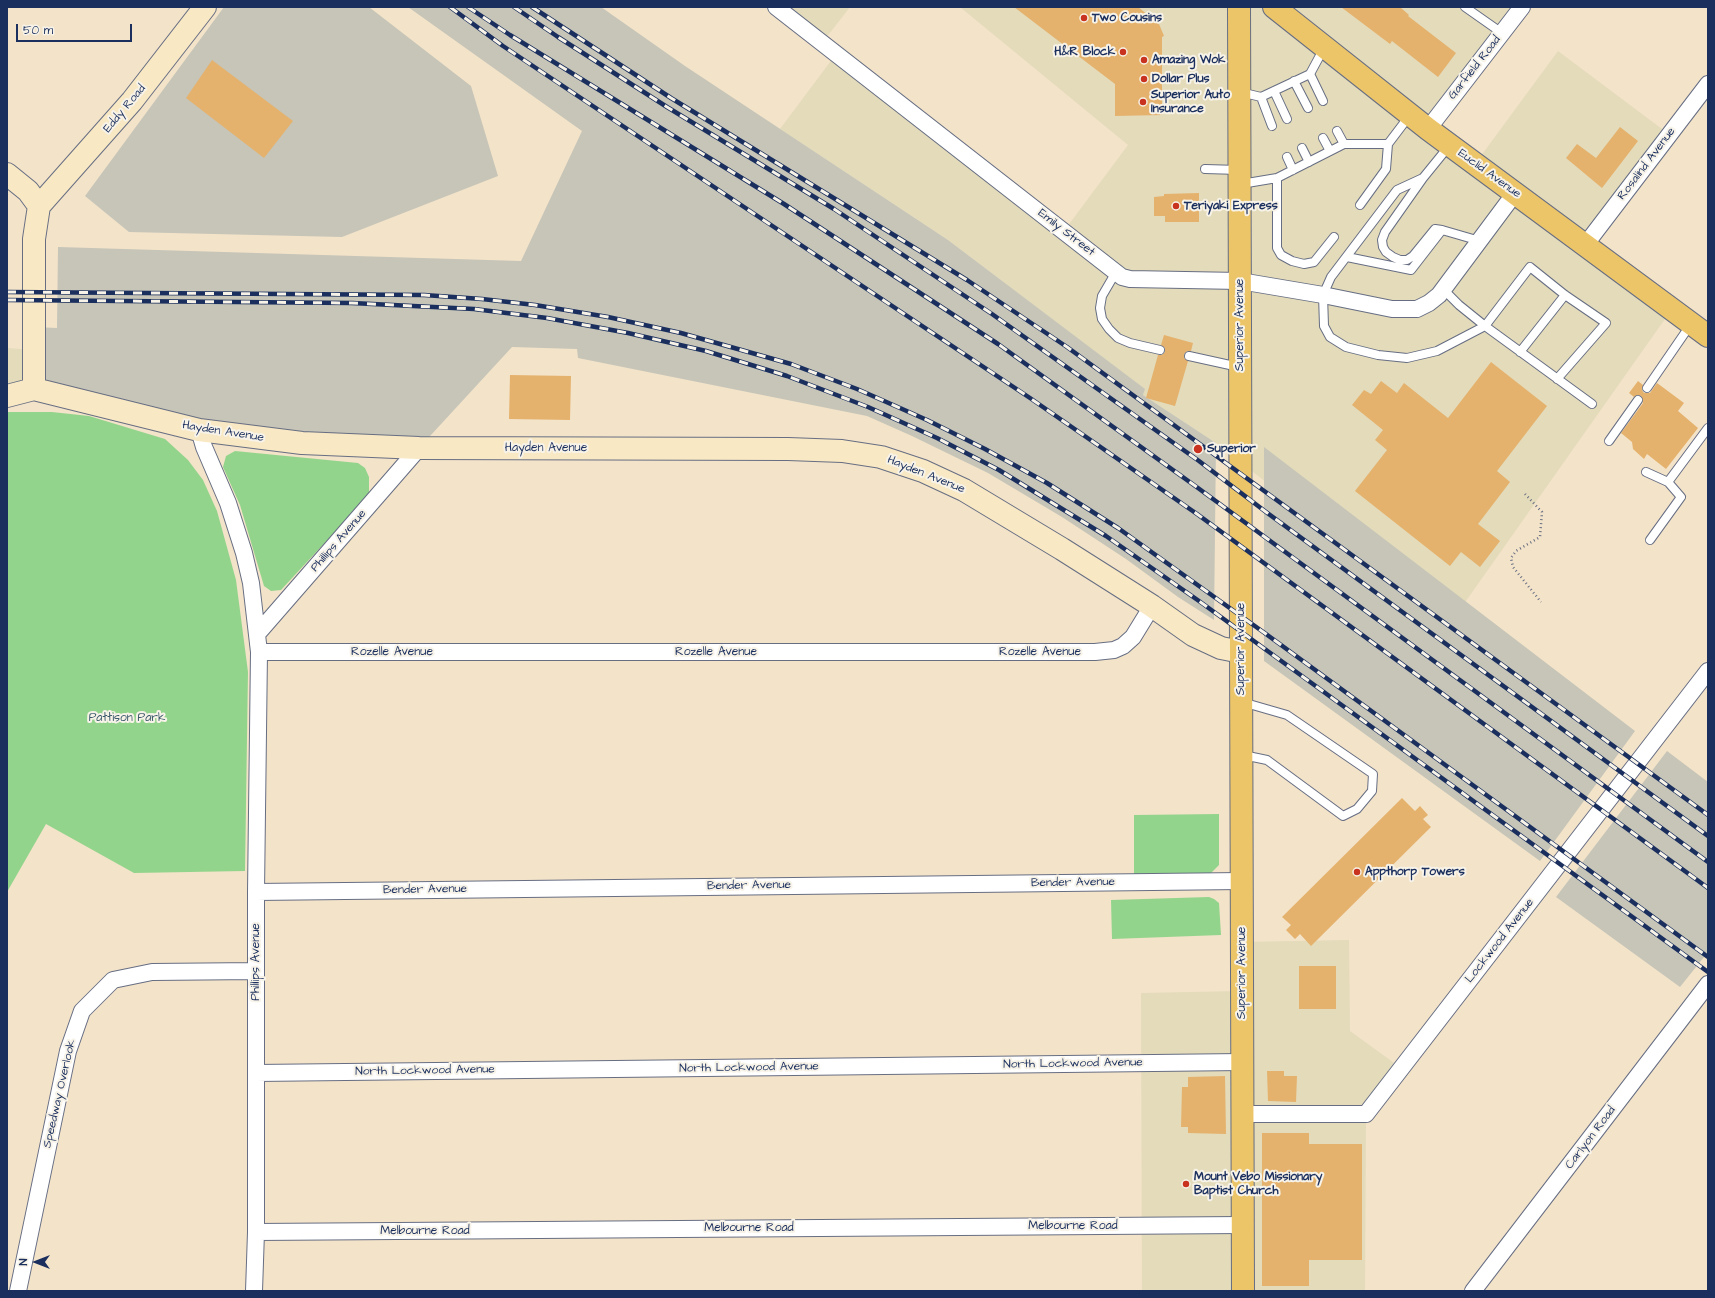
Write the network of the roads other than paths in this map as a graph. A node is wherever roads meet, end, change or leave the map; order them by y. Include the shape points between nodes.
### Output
1 (205, 7) edge
2 (776, 7) edge
3 (1239, 7) edge
4 (1274, 7) edge
5 (1465, 7) edge
6 (1522, 7) edge
7 (1502, 33) junction
8 (1324, 47) junction
9 (1310, 74) junction
10 (1294, 81) junction
11 (1708, 84) edge
12 (1274, 91) junction
13 (1240, 92) junction
14 (1261, 97) junction
15 (1323, 101) dead end
16 (1308, 108) dead end
17 (1410, 115) junction
18 (1287, 119) dead end
19 (1272, 126) dead end
20 (1428, 129) junction
21 (1337, 131) dead end
22 (1323, 138) dead end
23 (1344, 144) junction
24 (1388, 144) junction
25 (1450, 146) junction
26 (1302, 148) dead end
27 (1330, 151) junction
28 (1287, 157) dead end
29 (1309, 162) junction
30 (1204, 169) dead end
31 (1293, 170) junction
32 (7, 174) edge
33 (1240, 177) junction
34 (1277, 178) junction
35 (1423, 178) junction
36 (1515, 193) junction
37 (1360, 205) dead end
38 (39, 206) junction
39 (1442, 230) junction
40 (1334, 237) dead end
41 (1480, 241) junction
42 (1586, 244) junction
43 (1347, 256) junction
44 (1116, 272) junction
45 (1240, 281) junction
46 (1443, 289) junction
47 (1323, 295) junction
48 (1565, 295) junction
49 (1485, 326) junction
50 (1700, 330) edge
51 (1160, 350) dead end
52 (1520, 352) junction
53 (1189, 356) dead end
54 (1240, 367) junction
55 (1557, 379) junction
56 (1647, 388) dead end
57 (34, 389) junction
58 (7, 396) edge
59 (1638, 400) dead end
60 (1592, 404) dead end
61 (1708, 428) edge
62 (199, 430) junction
63 (1609, 441) dead end
64 (419, 448) junction
65 (1646, 472) dead end
66 (1668, 482) junction
67 (1650, 540) dead end
68 (1152, 606) junction
69 (258, 633) junction
70 (259, 652) junction
71 (1241, 652) junction
72 (1708, 671) edge
73 (1241, 702) junction
74 (1241, 755) junction
75 (1242, 881) junction
76 (256, 892) junction
77 (256, 971) junction
78 (1708, 984) edge
79 (1243, 1062) junction
80 (256, 1073) junction
81 (1244, 1114) junction
82 (1243, 1225) junction
83 (256, 1232) junction
84 (18, 1291) edge
85 (254, 1291) edge
86 (1243, 1291) edge
87 (1473, 1291) edge

1 - 38 street, Eddy Road via 132,101
2 - 44 street, Emily Street
3 - 13 main road, Superior Avenue
4 - 8 main road, Euclid Avenue
5 - 7 lane
6 - 7 street, Garfield Road
7 - 20 street, Garfield Road
8 - 9 lane
8 - 17 main road, Euclid Avenue
9 - 10 lane
9 - 15 lane
10 - 12 lane
10 - 16 lane
11 - 42 street, Rosalind Avenue
12 - 14 lane
12 - 18 lane
13 - 14 lane
13 - 33 main road, Superior Avenue
14 - 19 lane
17 - 20 main road, Euclid Avenue
17 - 24 lane
20 - 25 main road, Euclid Avenue
21 - 23 lane
22 - 27 lane
23 - 24 lane
23 - 27 lane
24 - 37 lane via 1386,169
25 - 35 lane
25 - 36 main road, Euclid Avenue
26 - 29 lane
27 - 29 lane
28 - 31 lane
29 - 31 lane
30 - 33 lane
31 - 34 lane
32 - 38 street via 28,191
33 - 34 lane
33 - 45 main road, Superior Avenue
34 - 40 lane via 1277,248 1281,255 1304,264 1314,262
35 - 39 lane via 1385,232 1383,247 1393,257 1407,260 1434,229
35 - 43 lane via 1397,190
36 - 41 street
36 - 42 main road, Euclid Avenue
38 - 57 street via 34,239
39 - 41 lane
39 - 43 lane via 1411,270
41 - 46 street
42 - 50 main road, Euclid Avenue
43 - 47 lane via 1331,276
44 - 45 street, Emily Street via 1130,279
44 - 51 lane via 1102,296 1102,319 1118,338
45 - 47 street, Emily Street
45 - 54 main road, Superior Avenue
46 - 47 street, Emily Street via 1429,303 1417,309 1392,309
46 - 49 lane via 1458,305
47 - 49 lane via 1324,326 1330,337 1346,347 1378,355 1407,358 1437,351
48 - 49 lane via 1530,267
48 - 52 lane
48 - 55 lane via 1606,323
49 - 52 lane
50 - 56 lane
52 - 55 lane
53 - 54 lane
54 - 71 main road, Superior Avenue
55 - 60 lane
57 - 58 street
57 - 62 street, Hayden Avenue
59 - 63 lane
61 - 66 lane
62 - 64 street, Hayden Avenue via 302,443
62 - 69 street, Phillips Avenue via 237,531 251,583
64 - 68 street, Hayden Avenue via 788,449 842,451 881,457 923,471 964,490
64 - 69 street, Phillips Avenue
65 - 66 lane
66 - 67 lane via 1680,497
68 - 70 street, Rozelle Avenue via 1133,637 1123,646 1114,650 1095,652
68 - 71 street, Hayden Avenue via 1193,635 1221,648
69 - 70 street, Phillips Avenue
70 - 76 street, Phillips Avenue
71 - 73 main road, Superior Avenue
72 - 81 street, Lockwood Avenue via 1366,1114
73 - 74 main road, Superior Avenue
73 - 74 lane via 1287,715 1373,774 1372,791 1357,809 1342,816 1267,760
74 - 75 main road, Superior Avenue
75 - 76 street, Bender Avenue
75 - 79 main road, Superior Avenue
76 - 77 street, Phillips Avenue
77 - 80 street, Phillips Avenue
77 - 84 street, Speedway Overlook via 152,972 113,980 82,1011 68,1051
78 - 87 street, Carlyon Road
79 - 80 street, North Lockwood Avenue
79 - 81 main road, Superior Avenue
80 - 83 street, Phillips Avenue
81 - 82 main road, Superior Avenue
82 - 83 street, Melbourne Road
82 - 86 main road, Superior Avenue
83 - 85 street, Phillips Avenue

